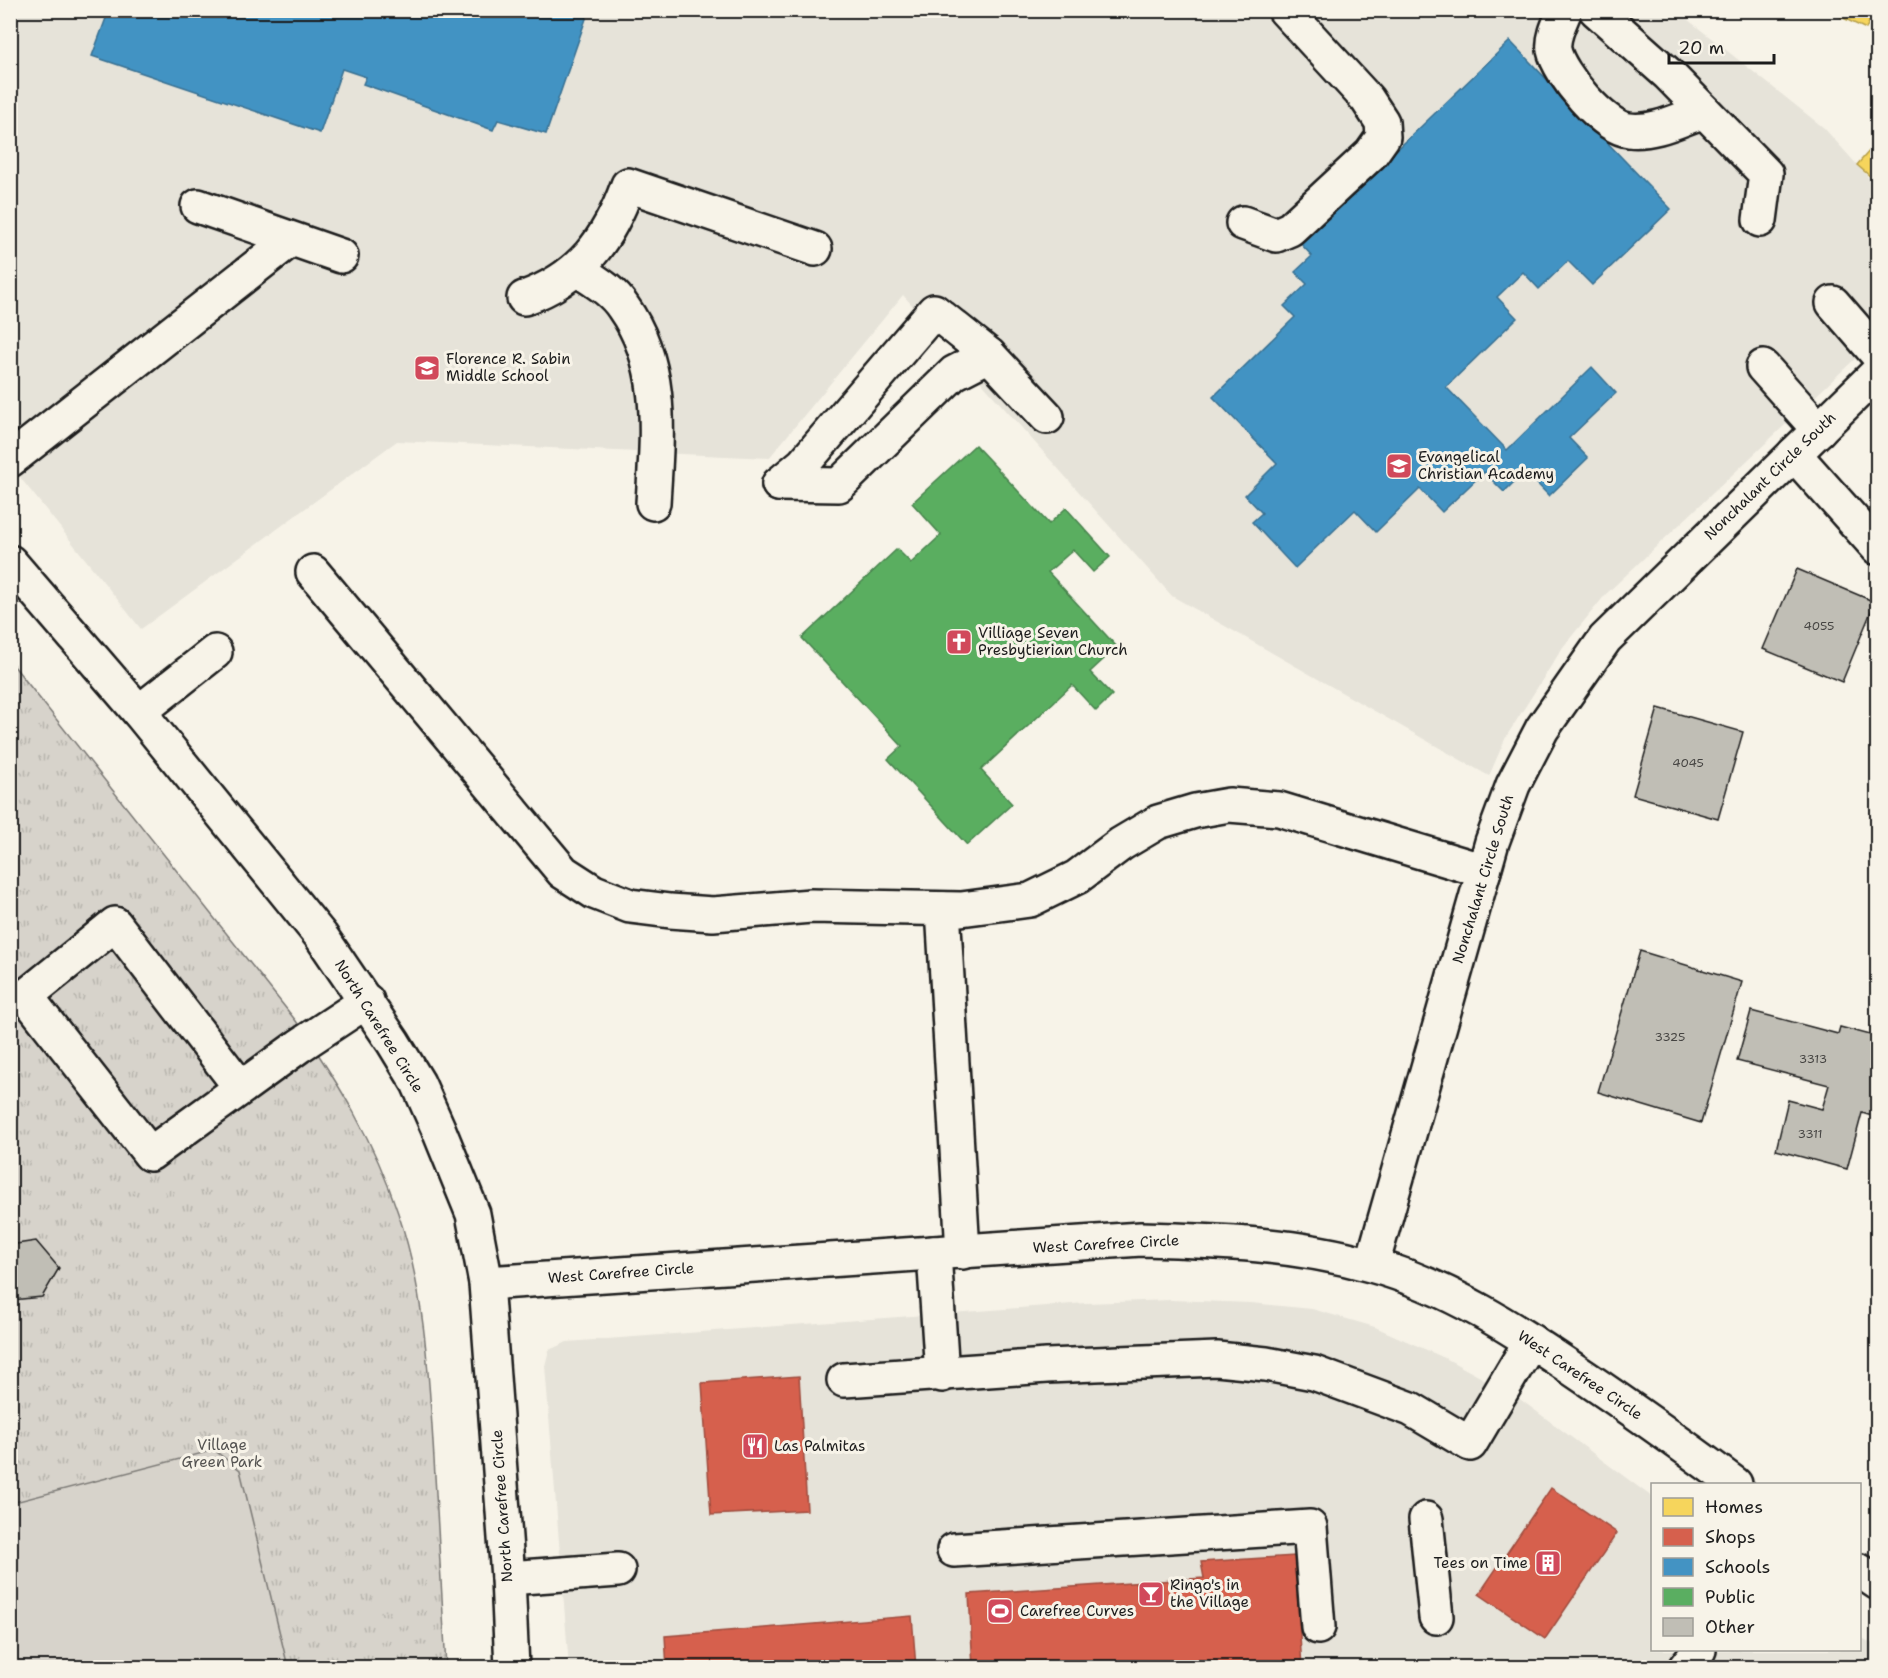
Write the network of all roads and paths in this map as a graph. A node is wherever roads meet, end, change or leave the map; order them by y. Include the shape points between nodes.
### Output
1 (1284, 10) edge
2 (1565, 10) edge
3 (1596, 10) edge
4 (1704, 111) junction
5 (198, 206) dead end
6 (1761, 220) dead end
7 (1243, 223) dead end
8 (290, 240) junction
9 (815, 249) dead end
10 (341, 256) dead end
11 (577, 269) junction
12 (524, 298) dead end
13 (1833, 303) dead end
14 (989, 355) junction
15 (1878, 355) edge
16 (1763, 367) dead end
17 (1878, 372) edge
18 (1047, 417) dead end
19 (1819, 430) junction
20 (1794, 454) junction
21 (10, 460) edge
22 (653, 503) dead end
23 (1878, 549) edge
24 (10, 562) edge
25 (314, 572) dead end
26 (215, 652) dead end
27 (139, 712) junction
28 (1484, 871) junction
29 (943, 909) junction
30 (367, 1001) junction
31 (241, 1088) junction
32 (948, 1252) junction
33 (1372, 1265) junction
34 (486, 1284) junction
35 (1531, 1341) junction
36 (942, 1375) junction
37 (844, 1380) dead end
38 (1732, 1483) edge
39 (1426, 1519) dead end
40 (954, 1550) dead end
41 (618, 1570) dead end
42 (1861, 1572) edge
43 (508, 1578) junction
44 (1878, 1583) edge
45 (1436, 1617) dead end
46 (1318, 1627) dead end
47 (1698, 1651) edge
48 (512, 1668) edge
49 (1685, 1668) edge

1 - 7 main road via 1367,99 1382,122 1383,137 1371,154 1290,229 1276,235
2 - 4 main road via 1553,48 1559,65 1568,81 1611,124 1626,130 1652,130
3 - 4 main road
4 - 6 main road via 1766,174
5 - 8 main road
8 - 10 main road
8 - 21 main road
9 - 11 main road via 628,185 602,239
11 - 12 main road via 547,290
11 - 22 main road via 623,306 651,366 657,432
13 - 15 main road
14 - 14 main road via 934,311 803,464 779,484 839,484 954,373
14 - 18 main road
16 - 19 main road
17 - 19 main road, Nonchalant Circle South
19 - 20 main road, Nonchalant Circle South
20 - 23 main road
20 - 28 main road, Nonchalant Circle South via 1605,639 1542,729 1513,785
24 - 27 main road, North Carefree Circle
25 - 29 main road via 563,872 594,892 630,906 713,914 811,906
26 - 27 main road
27 - 30 main road, North Carefree Circle via 321,936
28 - 29 main road via 1279,809 1229,805 1158,822 1077,877 1030,900
28 - 33 main road, Nonchalant Circle South
29 - 32 main road
30 - 31 main road
30 - 34 main road, North Carefree Circle via 418,1083 438,1128 473,1214
31 - 31 main road via 115,924 26,996 150,1154
32 - 33 main road, West Carefree Circle via 1141,1239 1216,1241 1273,1246
32 - 34 main road, West Carefree Circle
32 - 36 main road
33 - 35 main road, West Carefree Circle via 1479,1309
34 - 43 main road, North Carefree Circle
35 - 36 main road via 1470,1444 1411,1409 1314,1373 1266,1364 1218,1359
35 - 38 main road, West Carefree Circle
36 - 37 main road
39 - 45 main road
40 - 46 main road via 1310,1527
41 - 43 main road
42 - 44 main road
43 - 48 main road, North Carefree Circle
47 - 49 main road

